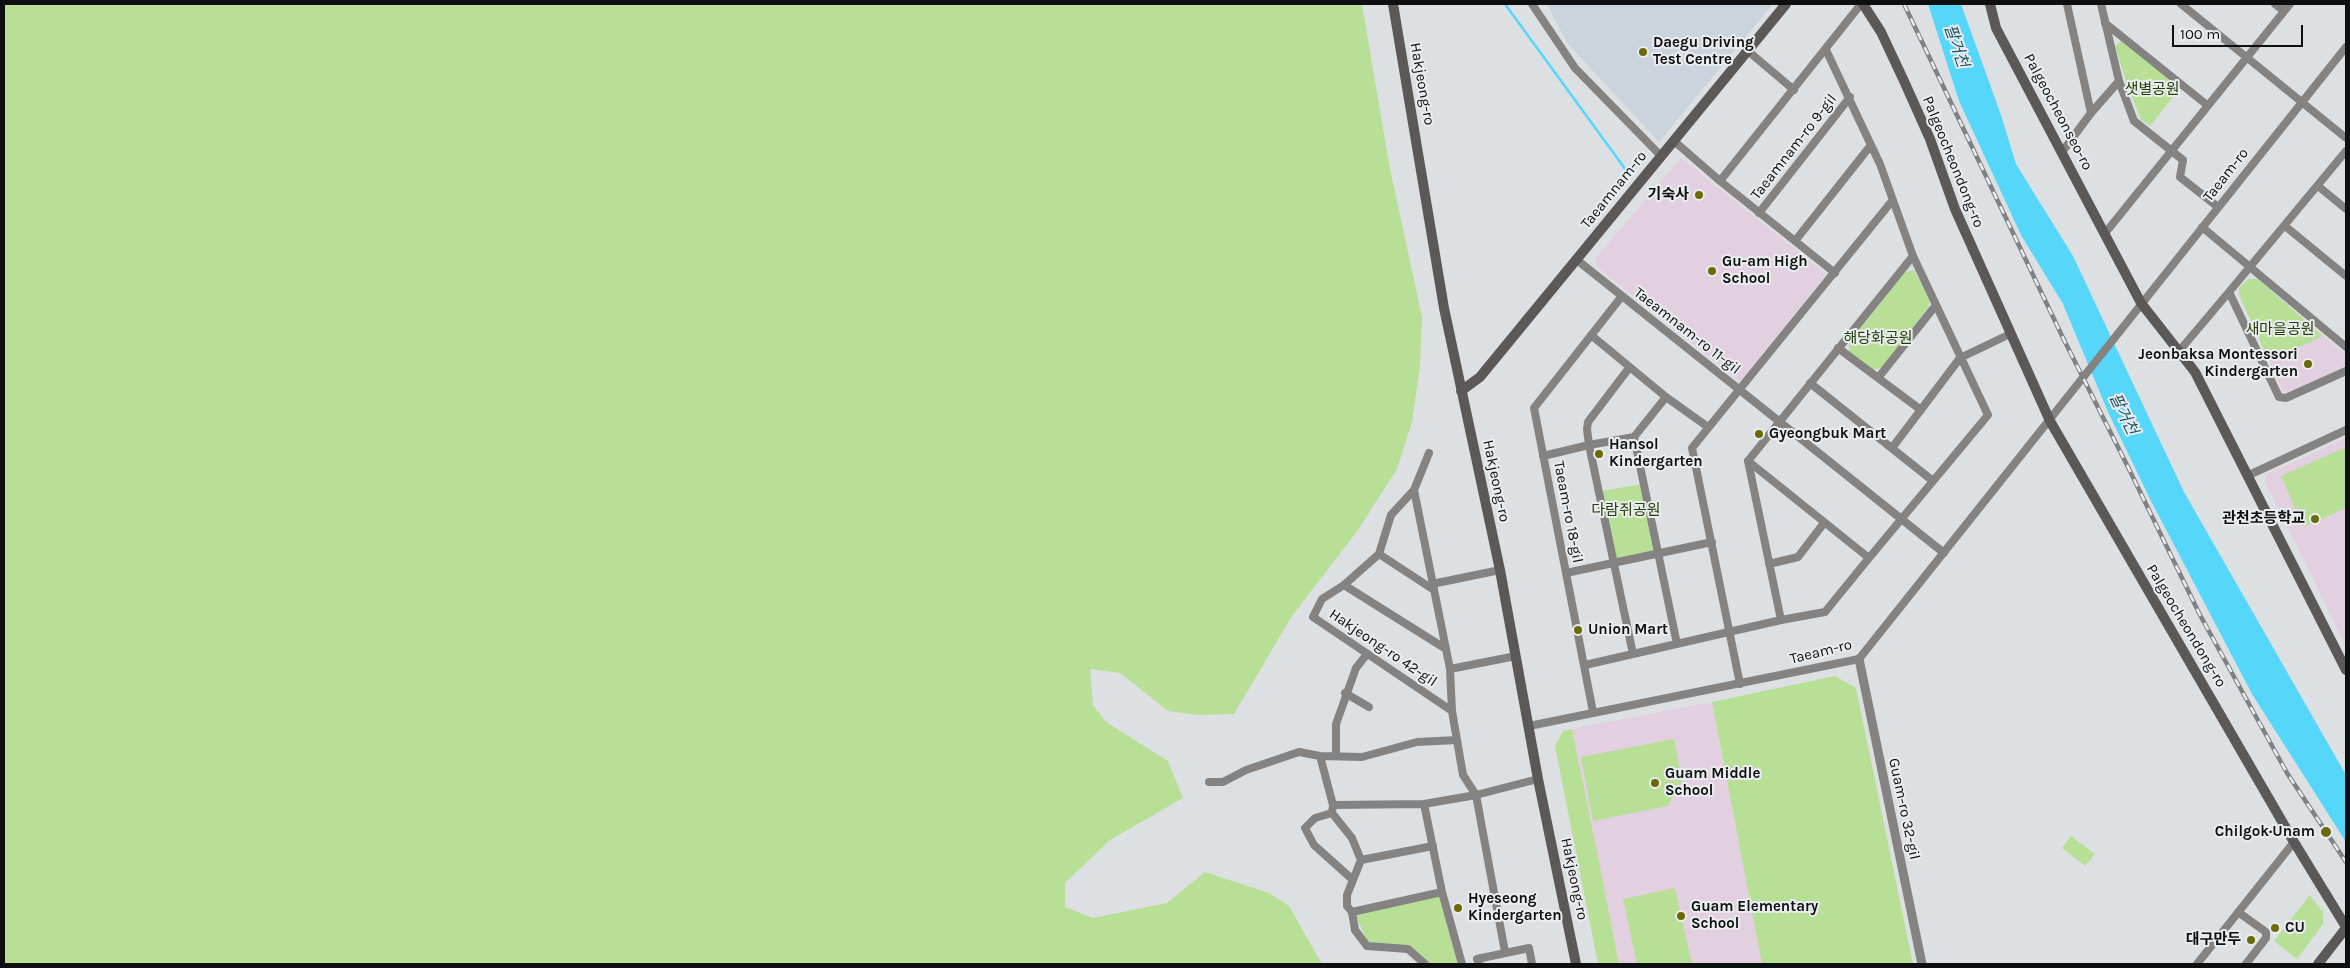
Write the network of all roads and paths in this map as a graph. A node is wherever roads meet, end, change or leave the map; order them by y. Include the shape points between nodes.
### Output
1 (1393, 4) edge
2 (1532, 4) edge
3 (1786, 4) edge
4 (1862, 4) edge
5 (1990, 4) edge
6 (2067, 4) edge
7 (2101, 4) edge
8 (2181, 4) edge
9 (2275, 4) edge
10 (2290, 4) edge
11 (2284, 11) junction
12 (2105, 23) junction
13 (2346, 47) edge
14 (1748, 50) junction
15 (1826, 50) junction
16 (2247, 57) junction
17 (2119, 81) junction
18 (1794, 90) junction
19 (1850, 97) junction
20 (2302, 102) junction
21 (2207, 105) junction
22 (2090, 113) junction
23 (2346, 138) edge
24 (1674, 141) junction
25 (1872, 145) junction
26 (2171, 150) junction
27 (2346, 151) edge
28 (2062, 152) junction
29 (1661, 156) junction
30 (1720, 181) junction
31 (2318, 186) junction
32 (1892, 201) junction
33 (2218, 208) junction
34 (2346, 209) edge
35 (1759, 213) junction
36 (2285, 226) junction
37 (2202, 227) junction
38 (2106, 232) junction
39 (1795, 242) junction
40 (1913, 256) junction
41 (1577, 260) junction
42 (2251, 267) junction
43 (1836, 273) junction
44 (2346, 276) edge
45 (2229, 292) junction
46 (1622, 296) junction
47 (2141, 303) junction
48 (1936, 306) junction
49 (2010, 334) junction
50 (1591, 336) junction
51 (2346, 347) edge
52 (1838, 348) junction
53 (2180, 350) junction
54 (1960, 358) junction
55 (1629, 368) junction
56 (2346, 371) edge
57 (1878, 378) junction
58 (1810, 384) junction
59 (1461, 390) junction
60 (1740, 390) junction
61 (1666, 397) junction
62 (1921, 410) junction
63 (2050, 421) junction
64 (1781, 423) junction
65 (1708, 427) junction
66 (2346, 430) edge
67 (1634, 437) junction
68 (1589, 445) junction
69 (1892, 448) junction
70 (1429, 453) dead end
71 (1544, 456) junction
72 (1748, 461) junction
73 (2249, 475) junction
74 (1933, 480) junction
75 (1414, 490) junction
76 (1901, 519) junction
77 (1824, 523) junction
78 (1712, 542) junction
79 (1658, 553) junction
80 (1944, 553) junction
81 (1379, 554) junction
82 (1869, 558) junction
83 (1615, 563) junction
84 (1769, 564) junction
85 (1500, 570) junction
86 (1566, 573) junction
87 (1344, 586) junction
88 (1433, 587) junction
89 (1781, 620) junction
90 (1730, 632) junction
91 (1677, 644) junction
92 (1446, 649) junction
93 (1367, 654) junction
94 (1633, 654) junction
95 (1516, 656) junction
96 (1859, 659) junction
97 (1585, 665) junction
98 (1450, 669) junction
99 (2346, 670) edge
100 (1740, 684) junction
101 (1345, 693) junction
102 (1369, 707) dead end
103 (1452, 711) junction
104 (1593, 712) junction
105 (1529, 726) junction
106 (1457, 740) junction
107 (1320, 756) junction
108 (1336, 756) junction
109 (1538, 779) junction
110 (1209, 782) dead end
111 (1476, 795) junction
112 (1424, 804) junction
113 (1332, 809) junction
114 (2294, 842) junction
115 (1433, 846) junction
116 (1361, 860) junction
117 (1353, 880) junction
118 (1442, 892) junction
119 (1352, 912) junction
120 (2238, 912) junction
121 (2346, 928) edge
122 (1505, 952) junction
123 (1478, 962) edge
124 (1425, 964) edge
125 (1461, 964) edge
126 (1532, 964) edge
127 (1576, 964) edge
128 (1922, 964) edge
129 (2197, 964) edge
130 (2246, 964) edge
131 (2318, 964) edge

1 - 59 main road, Hakjeong-ro via 1444,308
2 - 29 street via 1575,68
3 - 14 main road, Taeamnam-ro
4 - 15 street
4 - 49 main road, Palgeocheondong-ro via 1881,32 1915,106 1955,209
5 - 28 main road, Palgeocheonseo-ro via 1996,28
6 - 22 street
7 - 12 street
8 - 16 street
9 - 11 street
10 - 11 street
11 - 16 street
12 - 17 street
12 - 21 street
13 - 20 street, Taeam-ro
14 - 18 street
14 - 24 main road, Taeamnam-ro
15 - 18 street
15 - 19 street
16 - 20 street
16 - 21 street
17 - 22 street
17 - 26 street via 2134,121
18 - 30 street
19 - 25 street
19 - 35 street, Taeamnam-ro 9-gil
20 - 23 street
20 - 33 street, Taeam-ro
21 - 26 street
22 - 28 street
24 - 29 main road, Taeamnam-ro
24 - 30 street, Taeamnam-ro 9-gil
25 - 32 street
25 - 39 street
26 - 33 street via 2183,160 2180,177
26 - 38 street
27 - 31 street
28 - 38 main road, Palgeocheonseo-ro
29 - 41 main road, Taeamnam-ro
30 - 35 street, Taeamnam-ro 9-gil
31 - 34 street
31 - 36 street
32 - 40 street
32 - 43 street
33 - 37 street, Taeam-ro
35 - 39 street, Taeamnam-ro 9-gil
36 - 42 street
36 - 44 street
37 - 42 street
37 - 47 street, Taeam-ro
38 - 47 main road, Palgeocheonseo-ro
39 - 43 street, Taeamnam-ro 9-gil
40 - 48 street
40 - 52 street
41 - 46 street, Taeamnam-ro 11-gil
41 - 59 main road, Taeamnam-ro via 1480,377
42 - 45 street
42 - 51 street
43 - 60 street
45 - 53 street
45 - 56 street via 2279,397 2286,398
46 - 50 street, Taeam-ro 18-gil
46 - 60 street, Taeamnam-ro 11-gil
47 - 53 main road, Palgeocheonseo-ro
47 - 63 street, Taeam-ro
48 - 54 street
48 - 57 street
49 - 54 street
49 - 63 main road, Palgeocheondong-ro
50 - 55 street
50 - 71 street, Taeam-ro 18-gil via 1534,408
52 - 57 street
52 - 58 street
53 - 73 main road, Palgeocheonseo-ro via 2195,372
54 - 62 street
54 - 74 street via 1988,415
55 - 61 street
55 - 68 street via 1588,422
57 - 62 street
58 - 64 street
58 - 69 street
59 - 85 main road, Hakjeong-ro
60 - 64 street, Taeamnam-ro 11-gil
60 - 65 street
61 - 65 street
61 - 67 street
62 - 69 street
63 - 80 street, Taeam-ro
63 - 114 main road, Palgeocheondong-ro
64 - 72 street
64 - 76 street, Taeamnam-ro 11-gil
65 - 78 street via 1692,448
66 - 73 street
67 - 68 street, Taeam-ro 18-gil
67 - 79 street
68 - 71 street, Taeam-ro 18-gil
68 - 83 street
69 - 74 street
70 - 75 street
71 - 86 street, Taeam-ro 18-gil
72 - 77 street
72 - 84 street
73 - 99 main road, Palgeocheonseo-ro
74 - 76 street
75 - 81 street via 1391,515
75 - 88 street, Hakjeong-ro 42-gil
76 - 80 street, Taeamnam-ro 11-gil
76 - 82 street
77 - 82 street
77 - 84 street via 1798,557
78 - 79 street, Taeam-ro 18-gil
78 - 90 street
79 - 83 street, Taeam-ro 18-gil
79 - 91 street
80 - 96 street, Taeam-ro
81 - 87 street, Hakjeong-ro 42-gil
81 - 88 street
82 - 89 street via 1825,612
83 - 86 street, Taeam-ro 18-gil
83 - 94 street
84 - 89 street
85 - 88 street
85 - 95 main road, Hakjeong-ro
86 - 97 street, Taeam-ro 18-gil
87 - 92 street, Hakjeong-ro 42-gil
87 - 93 street, Hakjeong-ro 42-gil via 1322,599 1313,617
88 - 92 street, Hakjeong-ro 42-gil
89 - 90 street
90 - 91 street
90 - 100 street
91 - 94 street
92 - 98 street, Hakjeong-ro 42-gil
93 - 101 street via 1356,668
93 - 103 street, Hakjeong-ro 42-gil
94 - 97 street
95 - 98 street
95 - 105 main road, Hakjeong-ro
96 - 100 street, Taeam-ro
96 - 128 street, Guam-ro 32-gil
97 - 104 street, Taeam-ro 18-gil
98 - 103 street, Hakjeong-ro 42-gil
100 - 104 street, Taeam-ro
101 - 102 street
101 - 108 street via 1336,724
103 - 106 street, Hakjeong-ro 42-gil
104 - 105 street, Taeam-ro
105 - 109 main road, Hakjeong-ro
106 - 108 street via 1417,742 1362,756
106 - 111 street, Hakjeong-ro 42-gil via 1463,776
107 - 108 street
107 - 110 street via 1298,752 1246,770 1223,782
107 - 113 street
109 - 111 street
109 - 127 main road, Hakjeong-ro
111 - 112 street
111 - 122 street
112 - 113 street
112 - 115 street
113 - 116 street via 1352,838
113 - 117 street via 1305,828 1314,845
114 - 120 street
114 - 121 main road, Palgeocheondong-ro
115 - 116 street
115 - 118 street
116 - 117 street
117 - 119 street via 1346,906
118 - 119 street
118 - 125 street
119 - 124 street via 1356,930 1367,946 1408,949
120 - 129 street
120 - 130 street via 2266,932 2266,938
121 - 131 main road
122 - 123 street
122 - 126 street via 1529,948
123 - 125 street

